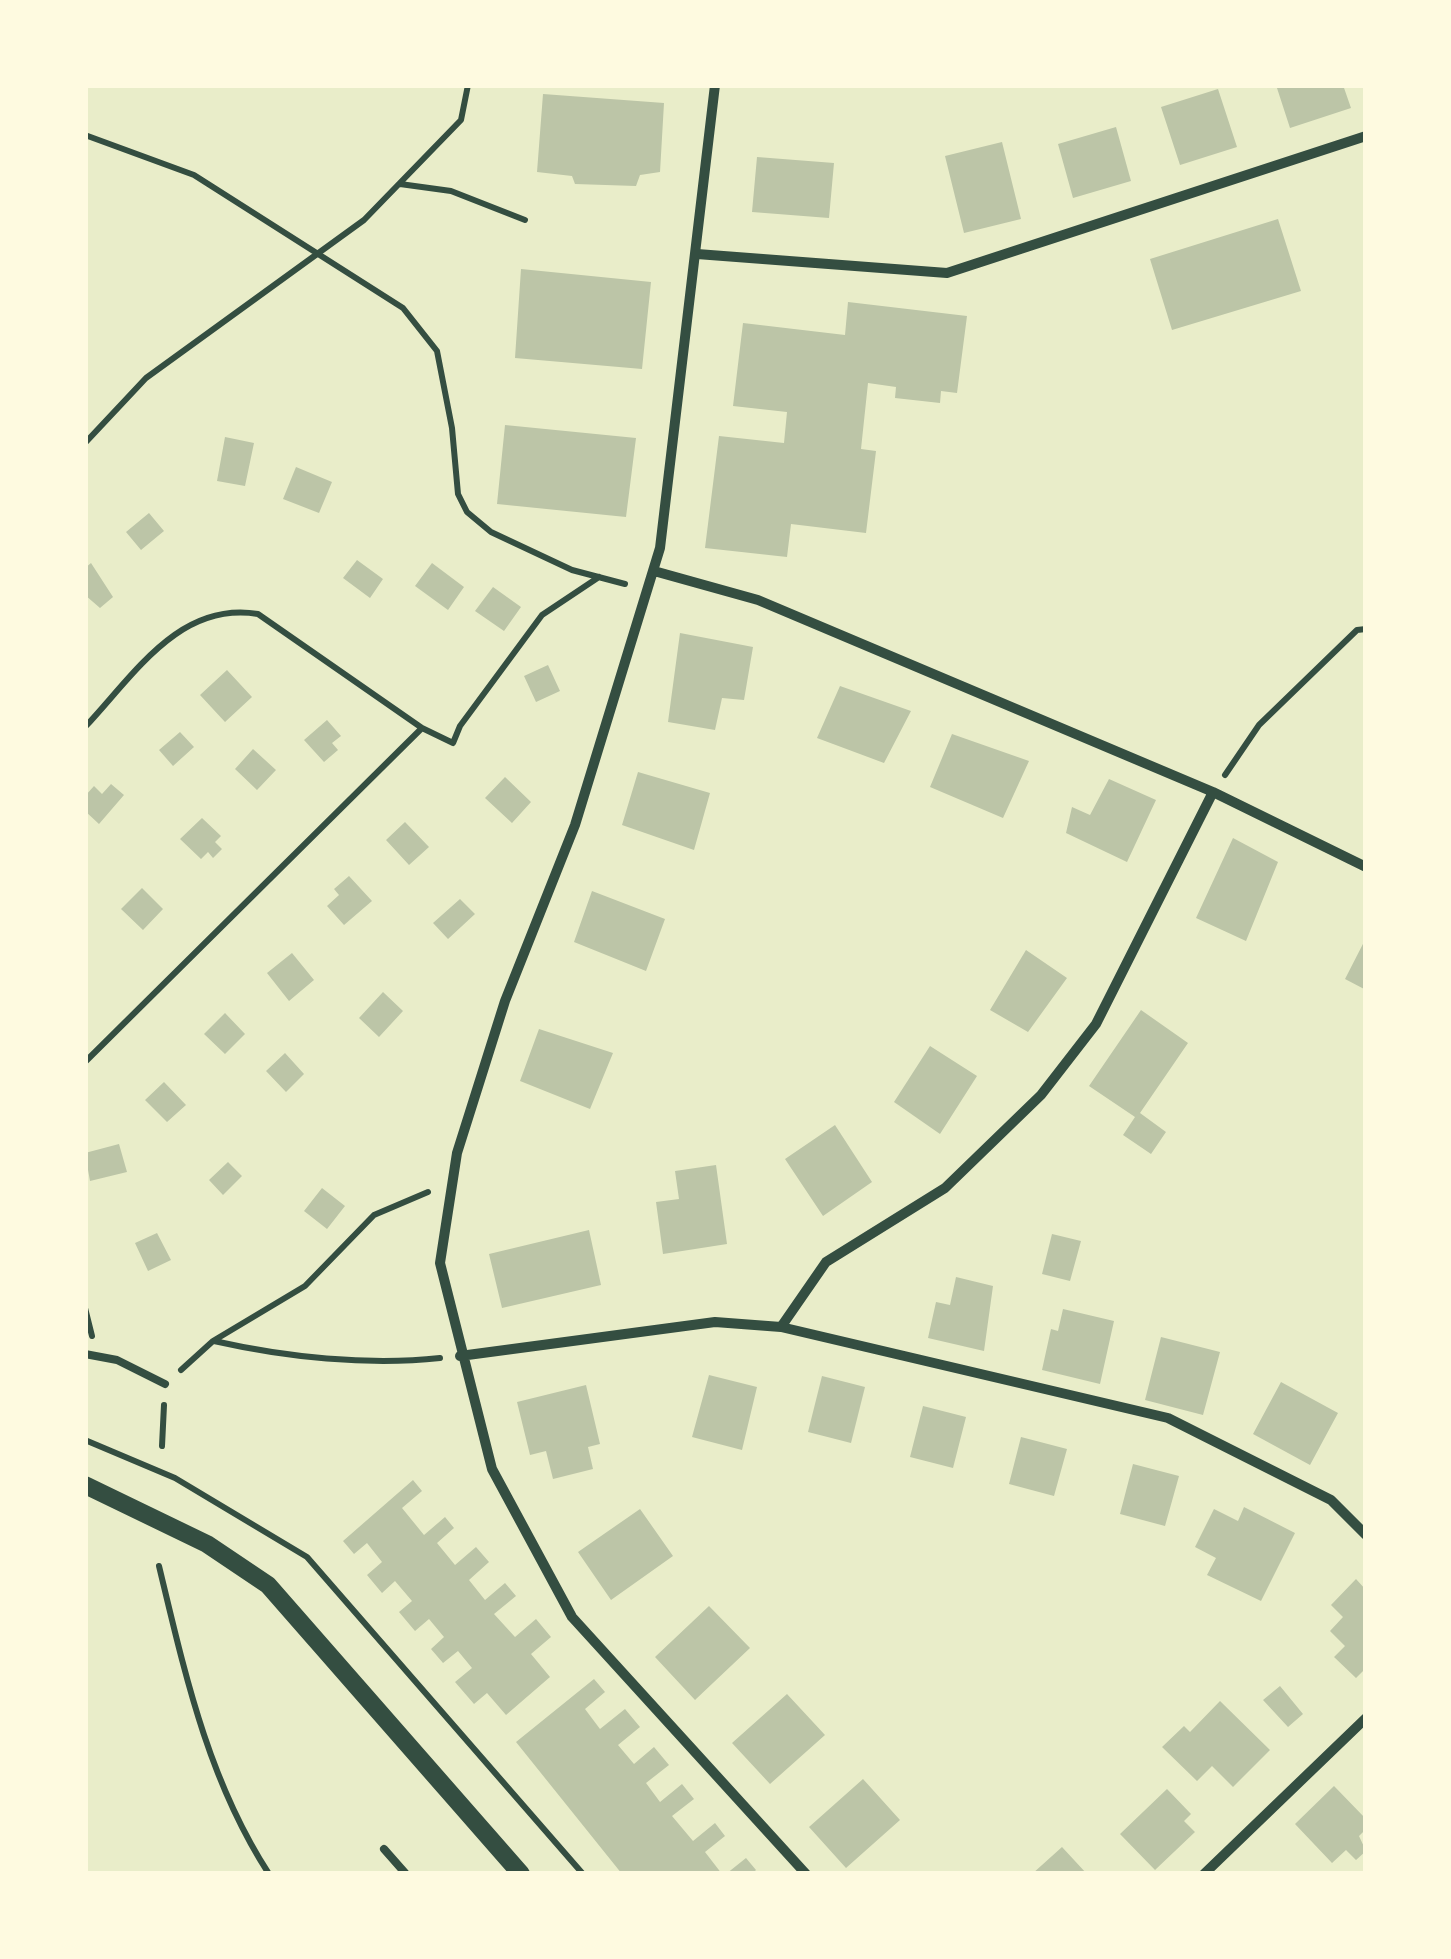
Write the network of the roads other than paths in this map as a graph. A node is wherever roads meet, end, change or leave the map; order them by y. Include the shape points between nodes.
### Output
1 (715, 85) edge
2 (1366, 136) edge
3 (697, 254) junction
4 (654, 571) junction
5 (1213, 792) junction
6 (1366, 867) edge
7 (781, 1327) junction
8 (85, 1354) edge
9 (460, 1356) junction
10 (165, 1384) road end
11 (85, 1484) edge
12 (1366, 1535) edge
13 (1366, 1718) edge
14 (384, 1849) dead end
15 (406, 1874) edge
16 (521, 1874) edge
17 (806, 1874) edge
18 (1204, 1874) edge

1 - 3 street
2 - 3 street via 947,272
3 - 4 street
4 - 5 street via 758,600
4 - 9 street via 574,825 504,1001 456,1153 440,1263
5 - 6 street
5 - 7 street via 1096,1024 1040,1095 945,1188 826,1262
7 - 9 street via 715,1322
7 - 12 street via 1168,1418 1331,1500
8 - 10 lane via 116,1360
9 - 17 street via 492,1468 572,1617
11 - 16 street via 208,1544 268,1586
13 - 18 street
14 - 15 lane

